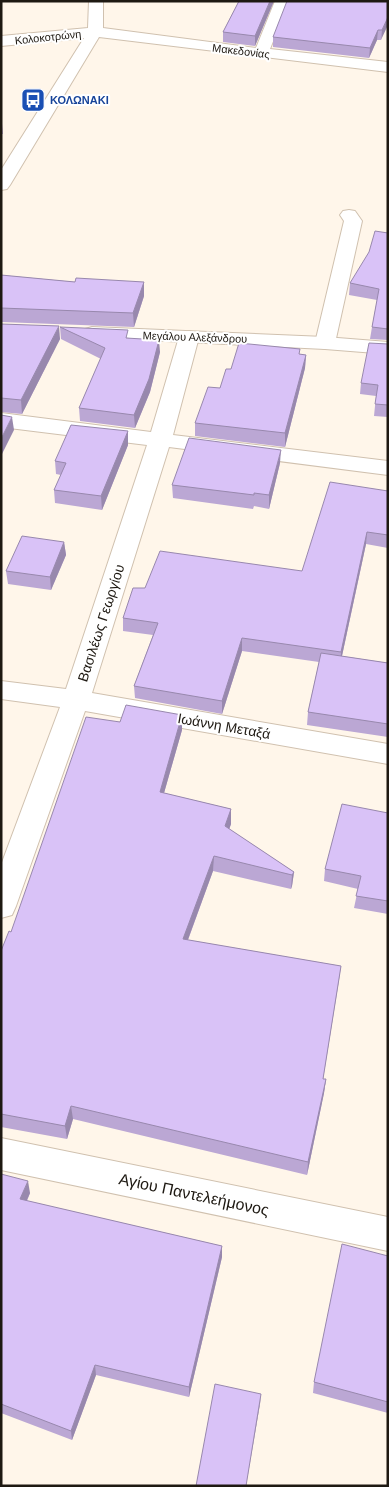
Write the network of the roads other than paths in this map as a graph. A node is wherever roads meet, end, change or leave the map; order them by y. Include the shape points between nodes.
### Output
1 (96, 1) edge
2 (282, 1) edge
3 (95, 32) junction
4 (1, 41) edge
5 (261, 53) junction
6 (388, 67) edge
7 (29, 142) junction
8 (10, 144) dead end
9 (1, 185) edge
10 (349, 215) dead end
11 (71, 332) edge
12 (189, 337) junction
13 (325, 343) junction
14 (388, 348) edge
15 (1, 420) edge
16 (160, 440) junction
17 (388, 468) edge
18 (1, 690) edge
19 (76, 700) junction
20 (388, 754) edge
21 (1, 906) edge
22 (1, 1154) edge
23 (388, 1234) edge

1 - 3 street
2 - 5 street
3 - 4 street, Κολοκοτρώνη
3 - 5 street, Μακεδονίας
3 - 7 street
5 - 6 street, Μακεδονίας
7 - 8 street
7 - 9 street
10 - 13 street via 353,221
11 - 12 street, Μεγάλου Αλεξάνδρου
12 - 13 street, Μεγάλου Αλεξάνδρου
12 - 16 street, Βασιλέως Γεωργίου
13 - 14 street, Μεγάλου Αλεξάνδρου
15 - 16 street
16 - 17 street
16 - 19 street, Βασιλέως Γεωργίου
18 - 19 street, Ιωάννη Μεταξά
19 - 20 street, Ιωάννη Μεταξά
19 - 21 street, Βασιλέως Γεωργίου
22 - 23 street, Αγίου Παντελεήμονος

